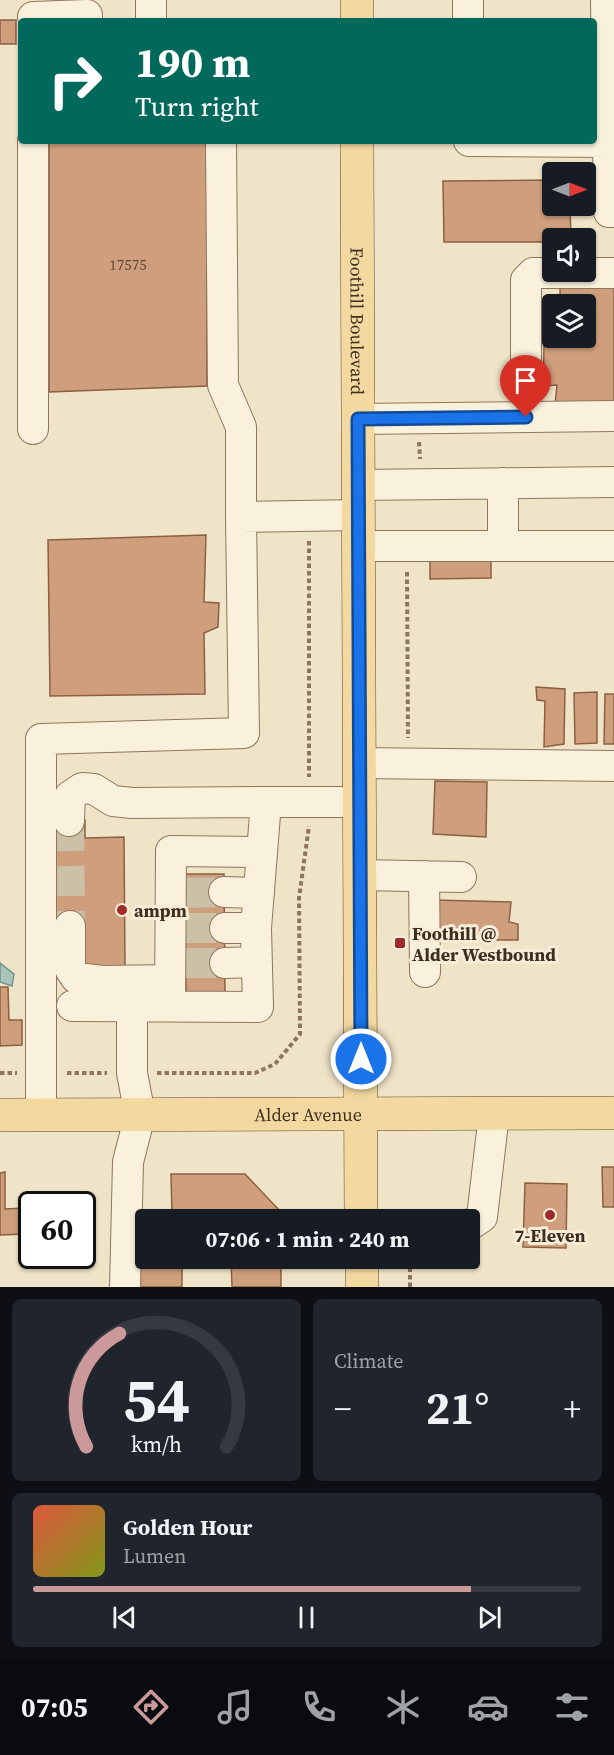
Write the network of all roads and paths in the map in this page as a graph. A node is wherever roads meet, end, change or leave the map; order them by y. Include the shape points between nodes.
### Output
1 (151, 0) edge
2 (357, 0) edge
3 (468, 0) edge
4 (606, 0) edge
5 (33, 13) edge
6 (87, 18) edge
7 (151, 18) edge
8 (357, 18) edge
9 (468, 18) edge
10 (597, 142) edge
11 (608, 142) junction
12 (33, 144) edge
13 (221, 144) edge
14 (357, 144) edge
15 (614, 212) edge
16 (614, 273) edge
17 (614, 416) edge
18 (526, 417) junction
19 (358, 419) junction
20 (33, 429) dead end
21 (418, 437) dead end
22 (614, 482) edge
23 (503, 483) junction
24 (407, 484) junction
25 (359, 515) junction
26 (241, 517) junction
27 (407, 546) junction
28 (503, 546) junction
29 (614, 546) edge
30 (359, 763) junction
31 (408, 764) junction
32 (614, 766) edge
33 (266, 802) junction
34 (360, 802) junction
35 (69, 821) tunnel mouth
36 (261, 852) junction
37 (360, 875) junction
38 (424, 876) junction
39 (460, 877) dead end
40 (224, 892) tunnel mouth
41 (259, 893) junction
42 (70, 926) tunnel mouth
43 (225, 928) tunnel mouth
44 (256, 928) junction
45 (256, 962) junction
46 (225, 963) tunnel mouth
47 (425, 972) dead end
48 (174, 978) junction
49 (132, 1005) junction
50 (72, 1006) dead end
51 (614, 1113) edge
52 (140, 1114) junction
53 (361, 1114) junction
54 (494, 1114) junction
55 (0, 1115) edge
56 (41, 1115) junction
57 (362, 1209) edge
58 (480, 1218) edge
59 (362, 1269) edge
60 (410, 1269) edge
61 (125, 1287) edge
62 (362, 1287) edge
63 (410, 1287) edge

1 - 7 lane
2 - 8 main road
3 - 9 lane
4 - 11 lane
5 - 6 lane
10 - 11 lane
11 - 15 lane via 609,212
12 - 20 lane
13 - 26 lane via 223,385 241,427
14 - 19 main road, Foothill Boulevard
16 - 18 lane via 533,273 526,279
17 - 18 lane
18 - 19 lane
19 - 25 main road, Foothill Boulevard
21 - 24 path via 421,470 407,478
22 - 23 lane
23 - 24 lane
23 - 28 lane
24 - 25 lane
25 - 26 lane
25 - 27 lane
25 - 30 main road, Foothill Boulevard
26 - 56 lane via 244,733 40,739
27 - 28 lane
27 - 31 path
28 - 29 lane
30 - 31 lane
30 - 34 main road, Foothill Boulevard
31 - 32 lane
33 - 34 lane
33 - 35 lane via 132,803 113,801 94,789 82,788 70,796
33 - 36 lane
34 - 37 main road, Foothill Boulevard
36 - 41 lane
36 - 48 lane via 171,851 178,893
37 - 38 lane
37 - 53 main road, Foothill Boulevard
38 - 39 lane
38 - 47 lane
40 - 41 lane
41 - 44 lane
42 - 48 lane via 70,969 76,978
43 - 44 lane
44 - 45 lane
45 - 46 lane
45 - 48 lane via 258,1007
48 - 49 lane
49 - 50 lane
49 - 52 lane via 132,1072
51 - 54 main road, Alder Avenue
52 - 53 main road, Alder Avenue
52 - 56 main road, Alder Avenue
52 - 61 lane via 128,1161
53 - 54 main road, Alder Avenue
53 - 57 main road, Foothill Boulevard
54 - 58 lane
55 - 56 main road, Alder Avenue
59 - 62 main road
60 - 63 path

